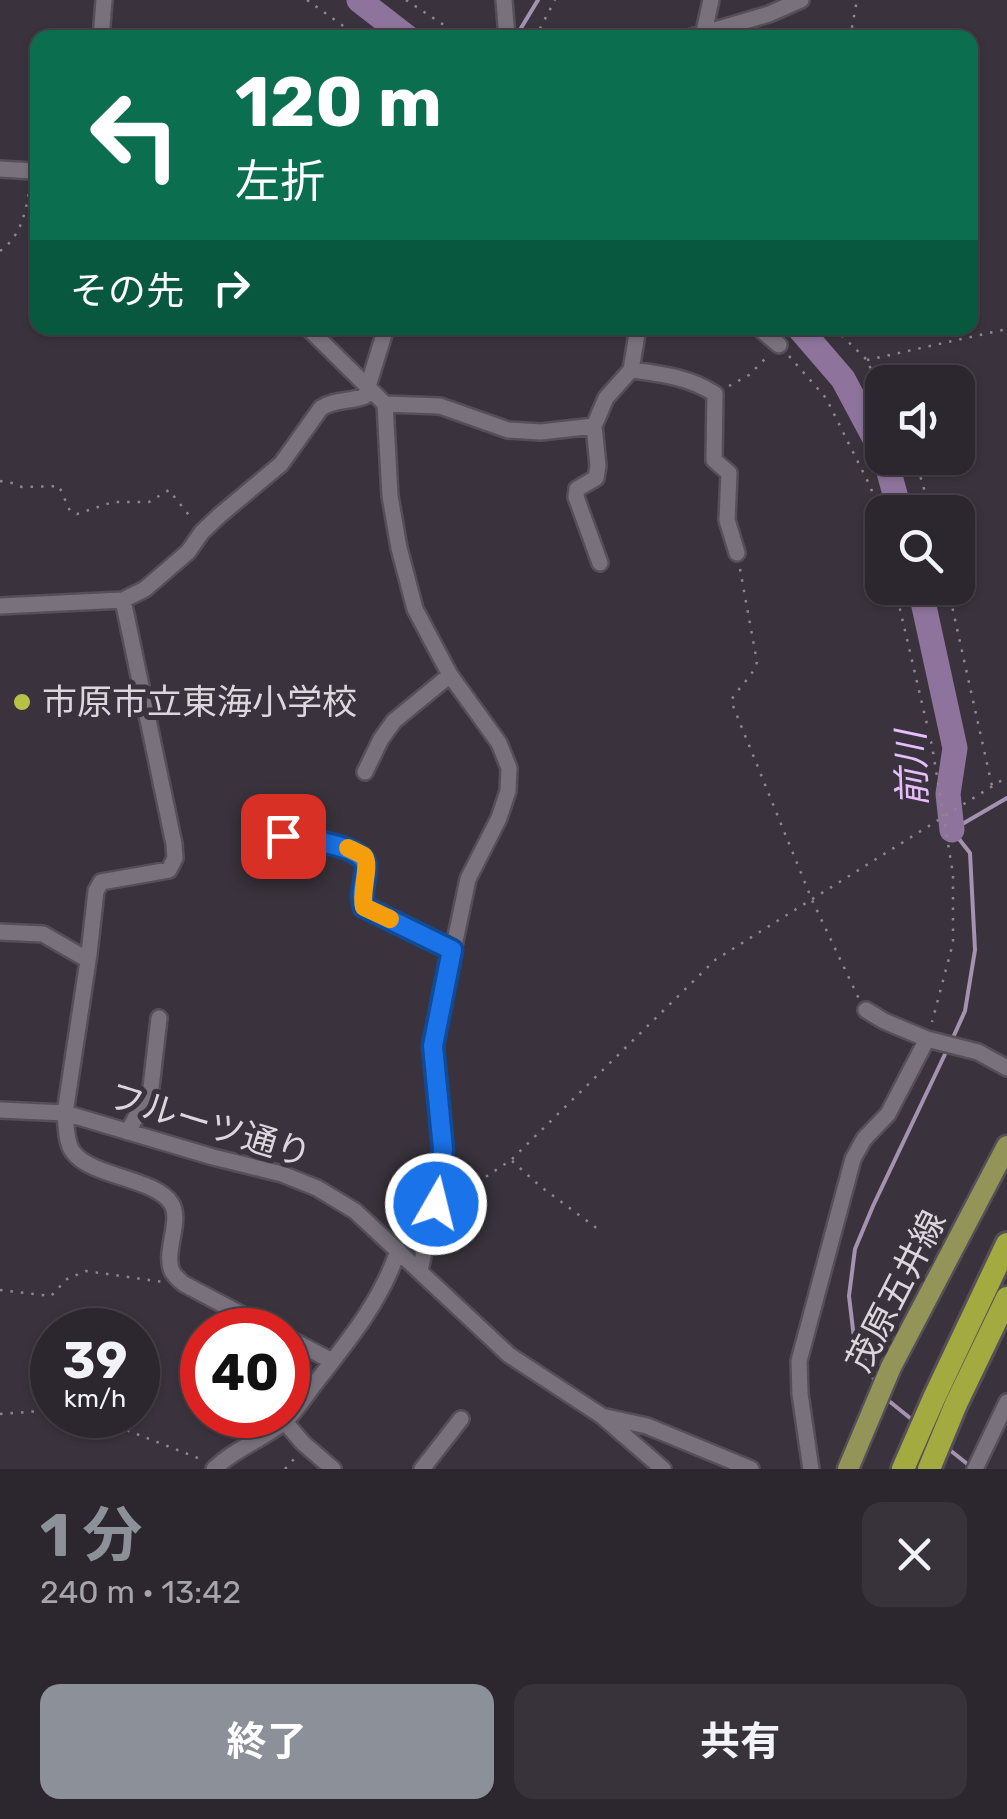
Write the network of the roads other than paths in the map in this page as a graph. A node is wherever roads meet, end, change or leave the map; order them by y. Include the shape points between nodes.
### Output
1 (104, 0) edge
2 (504, 0) edge
3 (711, 0) edge
4 (801, 0) edge
5 (102, 30) edge
6 (507, 30) edge
7 (698, 30) edge
8 (713, 30) edge
9 (30, 168) edge
10 (0, 169) edge
11 (315, 335) edge
12 (384, 335) edge
13 (637, 335) edge
14 (767, 335) edge
15 (778, 345) road end
16 (631, 370) junction
17 (366, 387) junction
18 (385, 404) junction
19 (594, 426) junction
20 (736, 553) road end
21 (600, 563) dead end
22 (123, 600) junction
23 (0, 606) edge
24 (450, 675) junction
25 (365, 772) dead end
26 (283, 836) dead end
27 (0, 932) edge
28 (452, 950) junction
29 (88, 960) junction
30 (866, 1010) road end
31 (159, 1018) dead end
32 (927, 1039) junction
33 (1007, 1068) edge
34 (0, 1110) edge
35 (64, 1113) junction
36 (128, 1132) junction
37 (1007, 1146) edge
38 (1007, 1244) edge
39 (398, 1250) junction
40 (420, 1270) junction
41 (1007, 1298) edge
42 (229, 1308) edge
43 (310, 1350) edge
44 (332, 1362) junction
45 (310, 1390) edge
46 (945, 1401) junction
47 (1007, 1402) edge
48 (602, 1416) junction
49 (461, 1419) dead end
50 (1001, 1429) edge
51 (260, 1438) edge
52 (299, 1438) edge
53 (215, 1467) edge
54 (333, 1469) edge
55 (422, 1469) edge
56 (663, 1469) edge
57 (752, 1469) edge
58 (812, 1469) edge
59 (848, 1469) edge
60 (902, 1469) edge
61 (929, 1469) edge
62 (976, 1469) edge

1 - 5 street
2 - 6 street
3 - 7 street
4 - 8 street
9 - 10 street
11 - 17 street
12 - 17 street
13 - 16 street
14 - 15 street
16 - 19 street via 606,398
16 - 20 street via 666,374 715,394 714,460 729,474 727,520
17 - 18 street
17 - 22 street via 365,396 321,408 281,464 172,567
18 - 19 street via 440,406 508,430
18 - 24 street via 399,548 415,609
19 - 21 street via 596,478 576,496
22 - 23 street
22 - 29 street via 174,858 169,870 101,882
24 - 25 street via 394,721
24 - 28 street via 509,768 499,818 468,879
26 - 28 street via 364,856 364,907
27 - 29 street via 43,934
28 - 40 street via 433,1046 443,1149
29 - 35 street
30 - 32 street
31 - 36 street via 150,1088
32 - 33 street via 978,1052
32 - 58 street via 888,1114 853,1159 799,1361
34 - 35 street, フルーツ通り
35 - 36 street, フルーツ通り
35 - 42 street via 73,1152 170,1200 173,1274
36 - 39 street, フルーツ通り via 317,1188 356,1211
37 - 59 main road, 茂原五井線 via 891,1367
38 - 46 highway
39 - 40 street, フルーツ通り
39 - 44 street via 373,1303
40 - 48 street, フルーツ通り via 510,1355
41 - 46 highway
43 - 44 street
44 - 45 street
46 - 60 highway
46 - 61 highway
47 - 50 street
48 - 56 street, フルーツ通り
48 - 57 street via 648,1426
49 - 55 street
50 - 62 street
51 - 53 street
52 - 54 street

